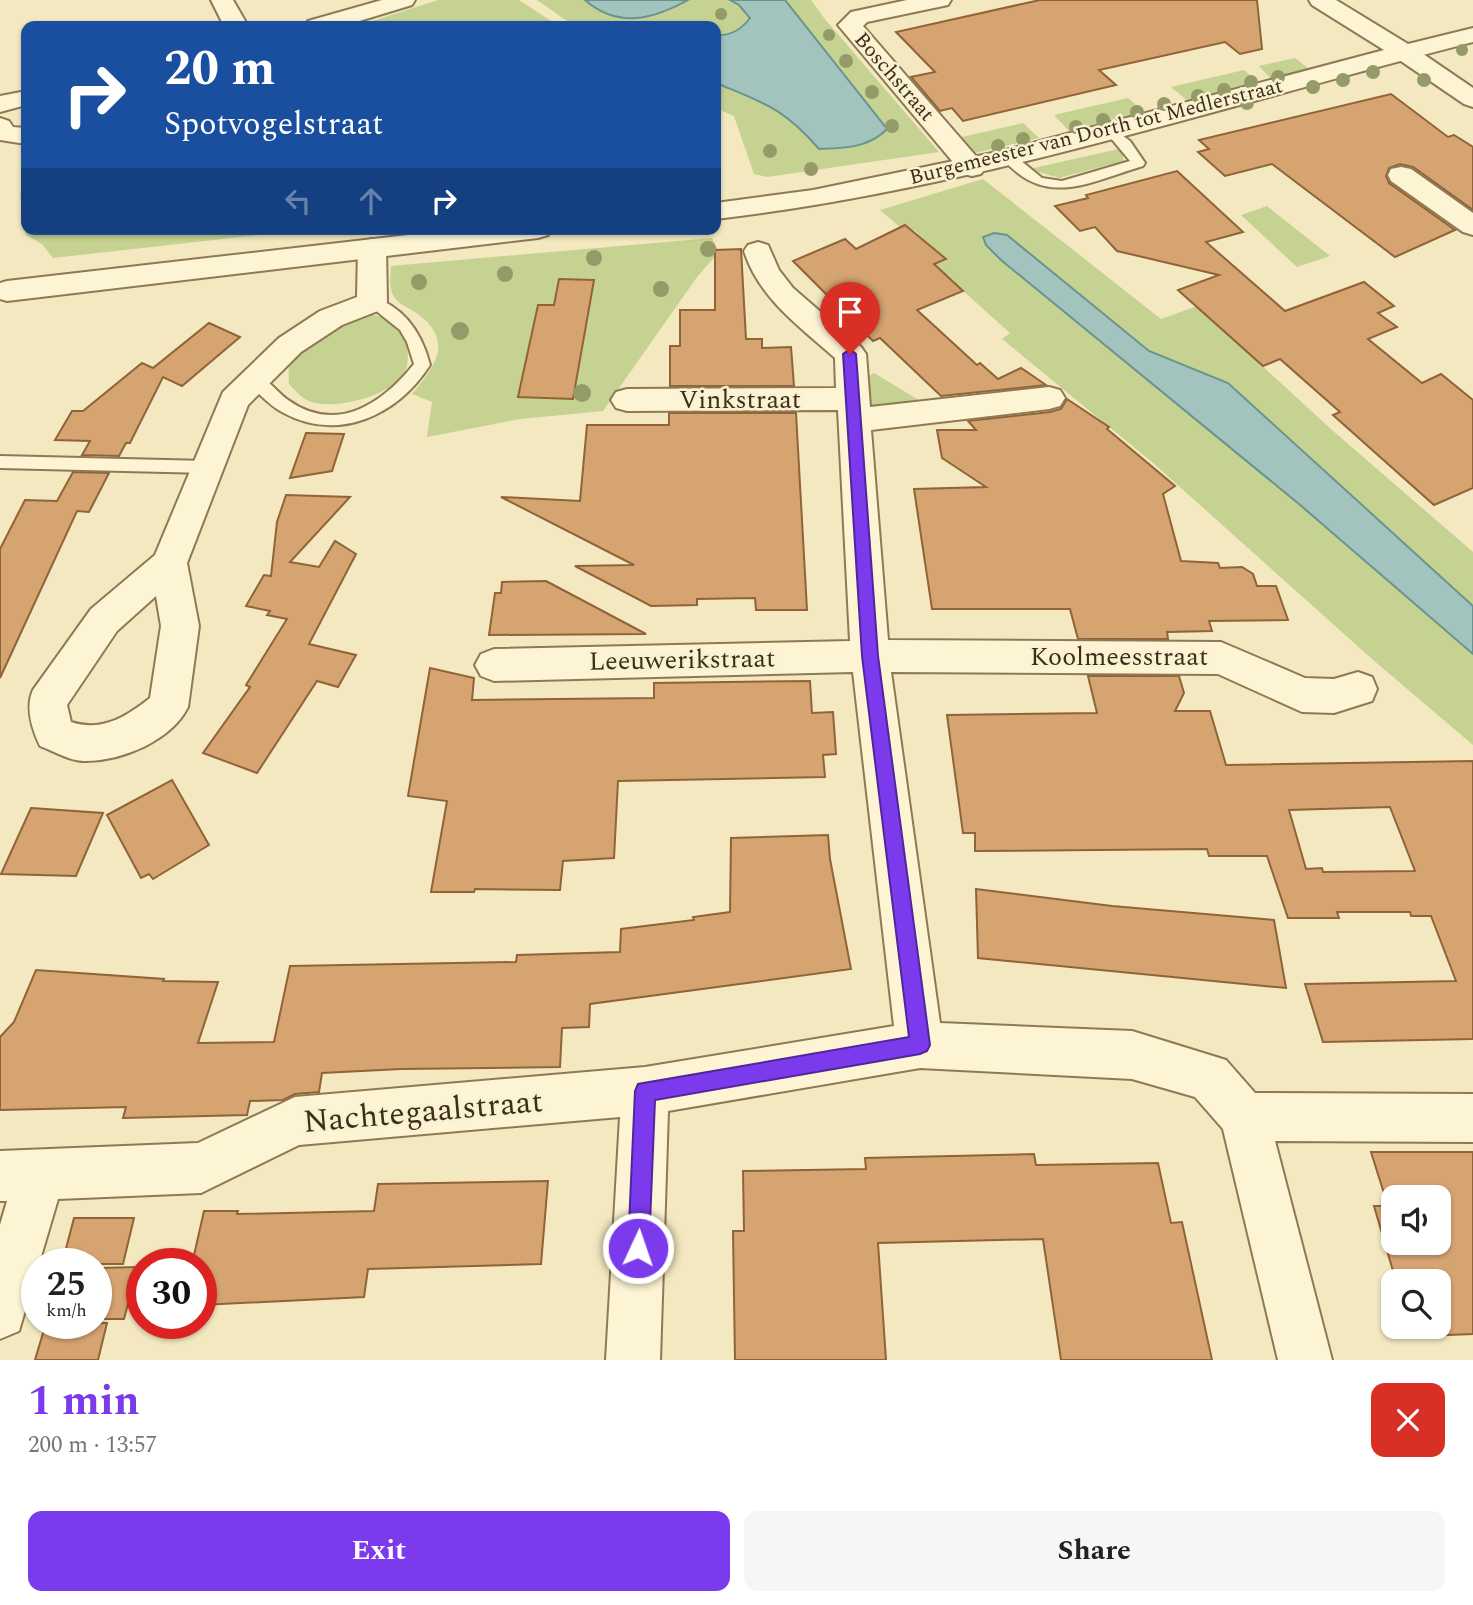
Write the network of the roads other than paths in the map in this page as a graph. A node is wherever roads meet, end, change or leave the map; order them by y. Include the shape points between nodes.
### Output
1 (222, 0) edge
2 (404, 0) edge
3 (940, 0) edge
4 (1320, 0) edge
5 (233, 21) edge
6 (333, 21) edge
7 (1473, 35) edge
8 (1404, 52) junction
9 (21, 99) edge
10 (1473, 99) edge
11 (0, 104) edge
12 (0, 126) edge
13 (1111, 131) junction
14 (21, 135) edge
15 (1009, 158) junction
16 (972, 168) junction
17 (1401, 175) dead end
18 (721, 210) edge
19 (1473, 226) edge
20 (485, 235) edge
21 (372, 248) junction
22 (758, 251) dead end
23 (2, 288) edge
24 (372, 302) junction
25 (254, 380) junction
26 (1049, 398) dead end
27 (627, 400) dead end
28 (854, 410) junction
29 (0, 462) edge
30 (207, 467) junction
31 (169, 563) junction
32 (870, 656) junction
33 (494, 665) dead end
34 (1358, 689) dead end
35 (920, 1045) junction
36 (645, 1091) junction
37 (1244, 1118) junction
38 (1473, 1118) edge
39 (20, 1175) edge
40 (0, 1312) edge
41 (633, 1360) edge
42 (1304, 1360) edge

1 - 5 street
2 - 6 street
3 - 16 street, Boschstraat via 859,18 850,25
4 - 8 street
7 - 8 street, Burgemeester van Dorth tot Medlerstraat
8 - 10 street
8 - 13 street, Burgemeester van Dorth tot Medlerstraat
9 - 11 street
12 - 14 street via 2,133
13 - 15 street, Burgemeester van Dorth tot Medlerstraat
13 - 15 lane via 1138,163 1063,185 1038,182
15 - 16 street, Burgemeester van Dorth tot Medlerstraat
16 - 18 street, Burgemeester van Dorth tot Medlerstraat via 851,193
17 - 19 street
20 - 21 street
21 - 23 street
21 - 24 street
22 - 28 street via 765,272 783,295 850,354
24 - 25 street via 331,318 290,345
24 - 25 lane via 401,319 417,339 422,365 404,389 366,417 337,422 309,416 284,407
25 - 30 street via 234,400
26 - 28 street, Vinkstraat
27 - 28 street, Vinkstraat
28 - 32 street
29 - 30 lane
30 - 31 street
31 - 31 street via 104,620 47,702 54,734 85,744 133,734 167,707 180,626
32 - 33 street, Leeuwerikstraat
32 - 34 street, Koolmeesstraat via 1222,658 1302,695 1334,696
32 - 35 street
35 - 36 street, Nachtegaalstraat
35 - 37 street, Nachtegaalstraat via 1132,1055 1209,1077
36 - 39 street, Nachtegaalstraat via 295,1121 201,1168
36 - 41 street
37 - 38 street
37 - 42 street
39 - 40 street

